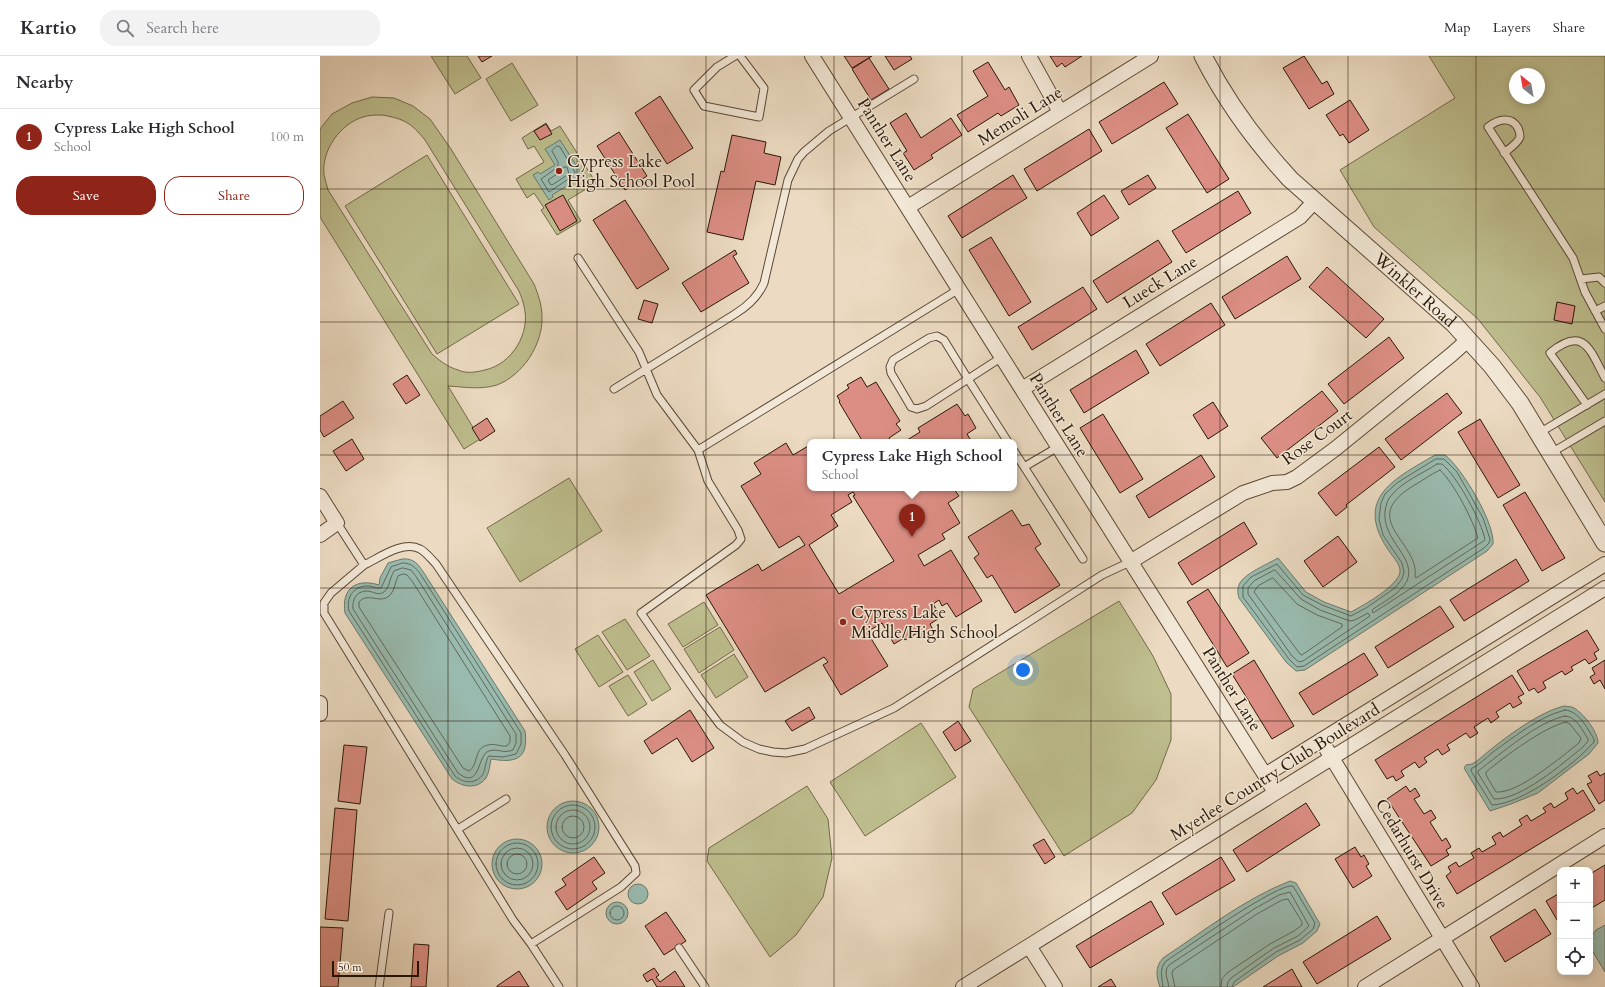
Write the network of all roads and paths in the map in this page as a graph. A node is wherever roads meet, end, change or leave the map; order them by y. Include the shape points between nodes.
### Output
1 (735, 56) edge
2 (740, 56) edge
3 (812, 56) edge
4 (1029, 56) edge
5 (1151, 56) edge
6 (1203, 56) edge
7 (914, 79) dead end
8 (1060, 112) junction
9 (851, 118) junction
10 (1504, 153) junction
11 (1314, 202) junction
12 (908, 207) junction
13 (578, 258) dead end
14 (1581, 279) junction
15 (1605, 282) edge
16 (959, 289) junction
17 (1605, 306) edge
18 (1595, 311) junction
19 (1605, 329) edge
20 (1469, 339) junction
21 (1002, 358) junction
22 (646, 369) junction
23 (1605, 378) edge
24 (968, 379) junction
25 (614, 389) dead end
26 (1022, 389) junction
27 (1605, 394) edge
28 (1586, 405) junction
29 (1605, 421) edge
30 (1539, 433) junction
31 (1006, 439) edge
32 (1058, 447) junction
33 (698, 450) junction
34 (1551, 453) junction
35 (1017, 456) edge
36 (1024, 468) junction
37 (320, 496) edge
38 (337, 523) junction
39 (320, 535) edge
40 (1605, 543) edge
41 (1083, 559) dead end
42 (1130, 562) junction
43 (1605, 564) edge
44 (364, 565) junction
45 (1605, 588) edge
46 (320, 703) edge
47 (320, 714) edge
48 (1321, 740) junction
49 (1332, 758) junction
50 (1265, 775) junction
51 (1275, 793) junction
52 (506, 799) dead end
53 (458, 830) junction
54 (1605, 836) edge
55 (389, 913) dead end
56 (1442, 938) junction
57 (532, 944) junction
58 (1029, 946) junction
59 (679, 948) dead end
60 (379, 987) edge
61 (559, 987) edge
62 (705, 987) edge
63 (963, 987) edge
64 (1055, 987) edge
65 (1365, 987) edge
66 (1472, 987) edge

1 - 2 lane via 717,67 694,90 704,106 759,117 764,88
3 - 9 street, Panther Lane
4 - 8 street
5 - 8 street, Memoli Lane
6 - 11 street, Winkler Road via 1258,143
7 - 9 lane
8 - 12 street, Memoli Lane
9 - 12 street, Panther Lane
9 - 22 lane via 810,146 793,168 769,269 760,292 735,314
10 - 10 lane via 1488,127 1500,120 1513,122 1520,137
10 - 14 lane via 1573,258
11 - 20 street, Winkler Road
11 - 26 street, Lueck Lane via 1300,217
12 - 16 street, Panther Lane
13 - 22 lane via 639,352
14 - 15 lane via 1595,276
14 - 18 lane
16 - 21 street, Panther Lane
16 - 33 lane
17 - 18 lane
18 - 19 lane
20 - 30 street, Winkler Road via 1506,384
20 - 42 street, Rose Court via 1297,478 1243,492
21 - 24 lane
21 - 26 street, Panther Lane
22 - 25 lane
22 - 33 lane via 657,396
23 - 28 lane via 1589,348 1577,340 1566,342 1550,353
24 - 24 lane via 944,340 937,336 929,338 893,360 890,367 891,374 911,407 917,409
24 - 31 lane
26 - 32 street, Panther Lane
27 - 28 lane
28 - 30 lane
29 - 34 lane
30 - 34 street, Winkler Road
32 - 36 lane
32 - 42 street, Panther Lane
33 - 42 lane via 708,481 741,539 736,546 641,613 720,725 743,742 759,749 786,753 805,749 894,708 1102,575
34 - 40 street, Winkler Road
35 - 36 lane
36 - 41 lane
37 - 38 street
38 - 39 street
38 - 44 lane
42 - 50 street, Panther Lane
43 - 48 street, Myerlee Country Club Boulevard
44 - 53 lane via 331,593 324,602 324,613
44 - 57 lane via 404,547 421,549 429,556 565,756 636,866 636,873 620,887
45 - 49 street, Myerlee Country Club Boulevard
46 - 47 street
48 - 49 street, Cedarhurst Drive
48 - 50 street, Myerlee Country Club Boulevard
49 - 51 street, Myerlee Country Club Boulevard
49 - 56 street, Cedarhurst Drive
50 - 51 street, Panther Lane
51 - 58 street, Myerlee Country Club Boulevard
52 - 53 lane
53 - 57 lane via 513,920
54 - 56 street
55 - 60 lane
56 - 65 street
56 - 66 street, Cedarhurst Drive
57 - 61 lane
58 - 63 street, Myerlee Country Club Boulevard
58 - 64 street
59 - 62 lane

